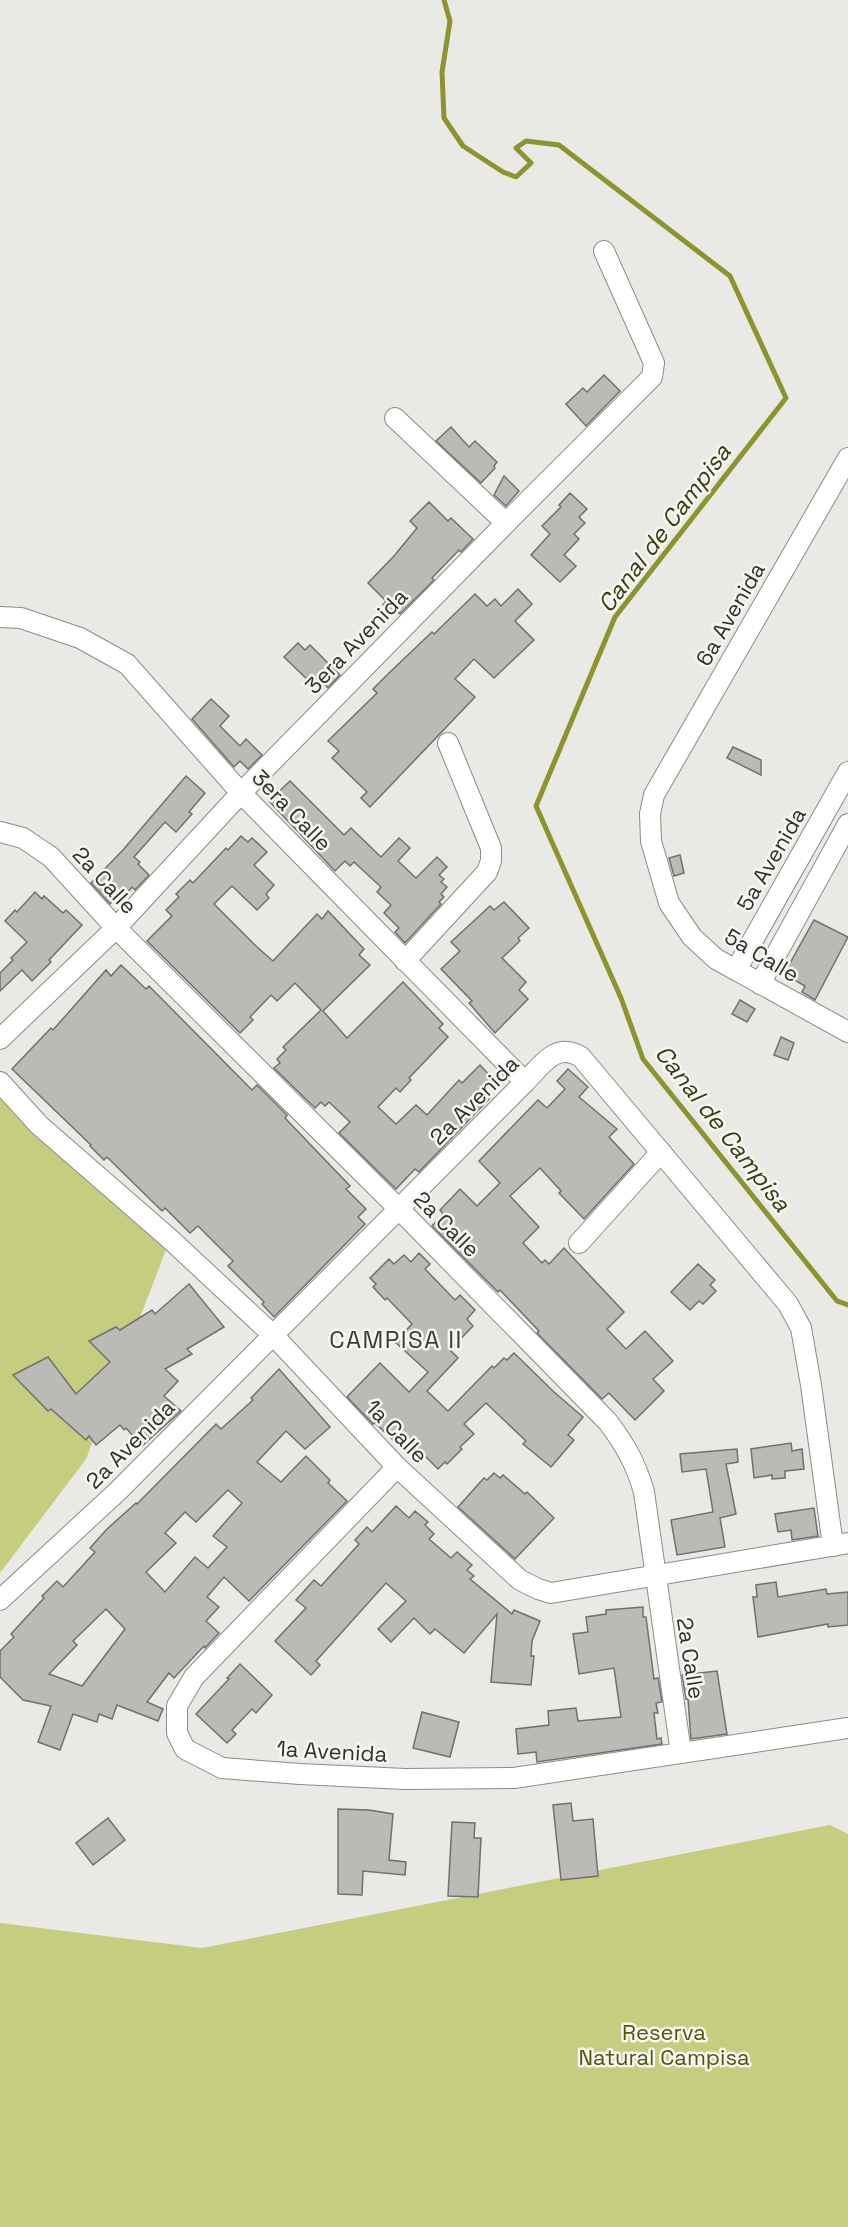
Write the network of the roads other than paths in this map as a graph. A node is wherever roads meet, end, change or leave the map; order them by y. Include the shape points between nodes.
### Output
1 (604, 250) dead end
2 (395, 418) dead end
3 (848, 458) edge
4 (506, 522) junction
5 (0, 617) edge
6 (448, 743) dead end
7 (848, 772) edge
8 (241, 793) junction
9 (654, 795) joint
10 (830, 806) junction
11 (848, 815) edge
12 (848, 824) edge
13 (0, 832) edge
14 (116, 928) junction
15 (405, 961) junction
16 (736, 970) junction
17 (760, 984) junction
18 (848, 1032) edge
19 (0, 1039) edge
20 (0, 1082) edge
21 (525, 1082) junction
22 (661, 1152) junction
23 (400, 1210) junction
24 (579, 1243) dead end
25 (273, 1335) junction
26 (397, 1467) junction
27 (841, 1545) edge
28 (655, 1575) junction
29 (0, 1600) edge
30 (848, 1728) edge
31 (681, 1753) junction

1 - 4 street, 3era Avenida via 654,363 652,377
2 - 4 street
3 - 9 street, 6a Avenida
4 - 8 street, 3era Avenida
5 - 8 street, 3era Calle via 21,618 80,638 127,664
6 - 15 street via 491,848 490,861 487,873
7 - 10 street, 5a Avenida
8 - 14 street, 3era Avenida
8 - 15 street, 3era Calle
9 - 16 street, 5a Calle via 651,842 669,903 692,937 716,959
10 - 11 street
10 - 16 street, 5a Avenida
12 - 17 street
13 - 14 street, 2a Calle via 23,838 51,857
14 - 19 street, 3era Avenida
14 - 23 street, 2a Calle
15 - 21 street, 3era Calle
16 - 17 street, 5a Calle
17 - 18 street, 5a Calle
20 - 25 street, 1a Calle via 39,1125
21 - 22 street, 2a Avenida via 551,1056 562,1050 573,1052
21 - 23 street, 2a Avenida
22 - 24 street
22 - 27 street, 2a Avenida via 788,1304 801,1328
23 - 25 street, 2a Avenida
23 - 28 street, 2a Calle via 609,1422 628,1449 644,1492
25 - 26 street, 1a Calle
25 - 29 street, 2a Avenida via 118,1491
26 - 28 street, 1a Calle via 520,1580 538,1589 551,1593
26 - 31 street, 1a Avenida via 194,1677 177,1706 177,1733 185,1749 222,1768 405,1779 514,1778
27 - 28 street, 1a Calle
28 - 31 street, 2a Calle
30 - 31 street, 1a Avenida

